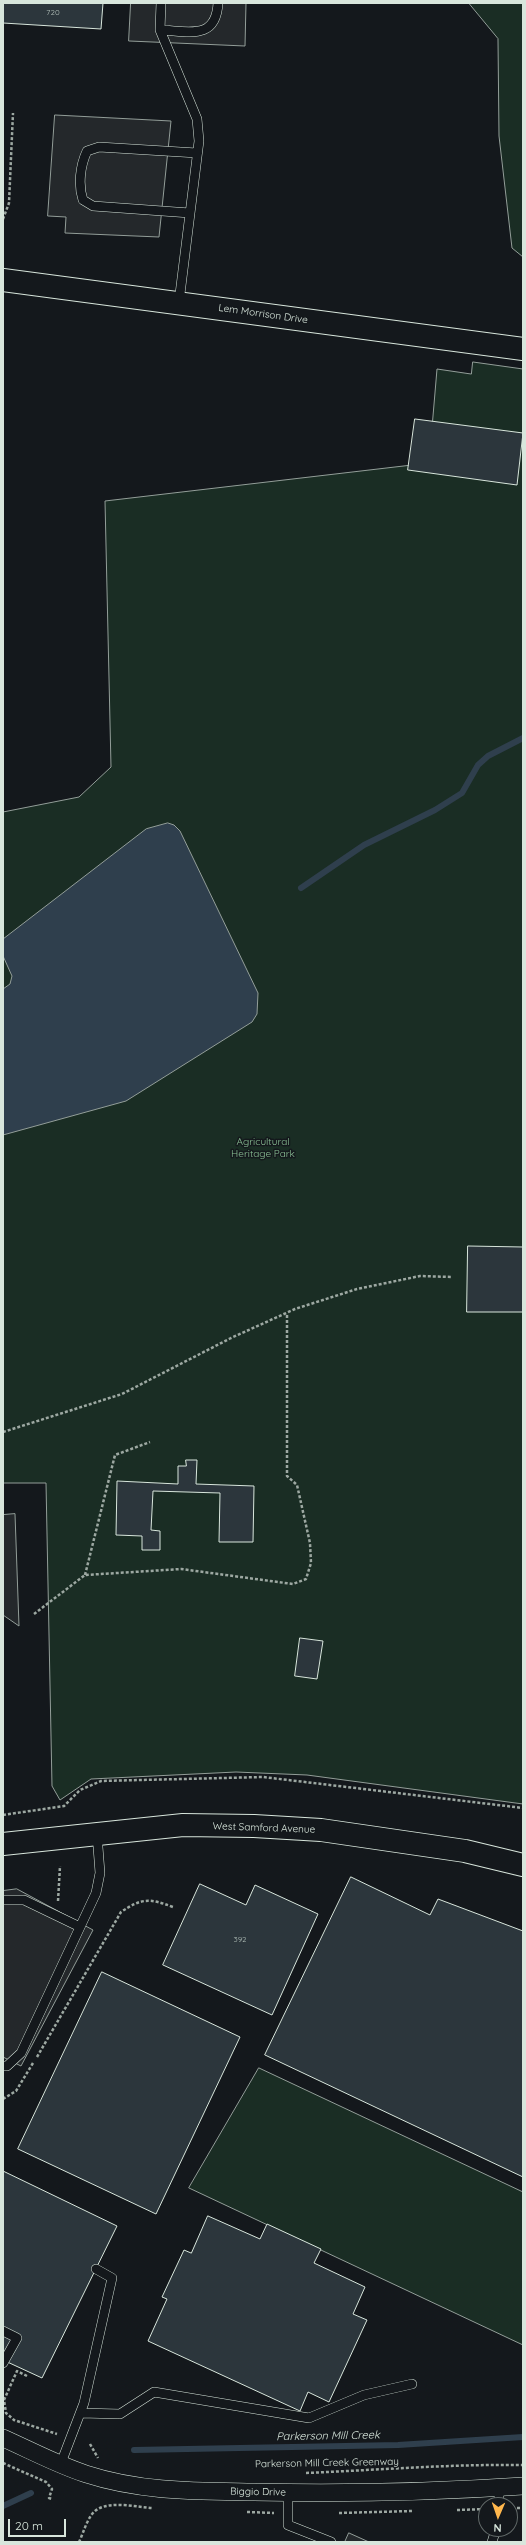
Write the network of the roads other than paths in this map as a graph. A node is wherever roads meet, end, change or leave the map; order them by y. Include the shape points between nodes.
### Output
1 (161, 3) edge
2 (218, 3) edge
3 (160, 30) junction
4 (198, 153) junction
5 (190, 213) junction
6 (3, 280) edge
7 (179, 302) junction
8 (523, 349) edge
9 (97, 1834) junction
10 (3, 1844) edge
11 (523, 1865) edge
12 (3, 1900) edge
13 (80, 1927) junction
14 (3, 2066) edge
15 (96, 2269) dead end
16 (3, 2331) edge
17 (3, 2363) edge
18 (412, 2384) dead end
19 (81, 2413) junction
20 (3, 2438) edge
21 (61, 2463) junction
22 (523, 2486) edge
23 (499, 2487) junction
24 (288, 2493) junction
25 (499, 2497) edge
26 (331, 2542) edge

1 - 3 lane
2 - 3 lane via 215,20 212,26 206,29 199,32
3 - 4 lane via 197,119
4 - 5 lane
4 - 5 lane via 99,147 87,151 82,161 80,191 83,200 94,206
5 - 7 lane
6 - 7 street, Lem Morrison Drive
7 - 8 street, Lem Morrison Drive
9 - 10 street, West Samford Avenue
9 - 11 street, West Samford Avenue via 183,1825 321,1830 465,1851
9 - 13 lane via 100,1873 96,1893
12 - 13 lane via 24,1900
13 - 14 lane via 21,2053 7,2066
15 - 19 lane via 112,2278
16 - 17 lane via 17,2338
18 - 19 lane via 364,2395 310,2418 154,2392 120,2414
19 - 21 lane
20 - 21 street, Biggio Drive
21 - 24 street, Biggio Drive via 86,2474 138,2487
22 - 23 street, Biggio Drive
23 - 24 street, Biggio Drive via 450,2491
23 - 25 lane
24 - 26 lane via 288,2525

